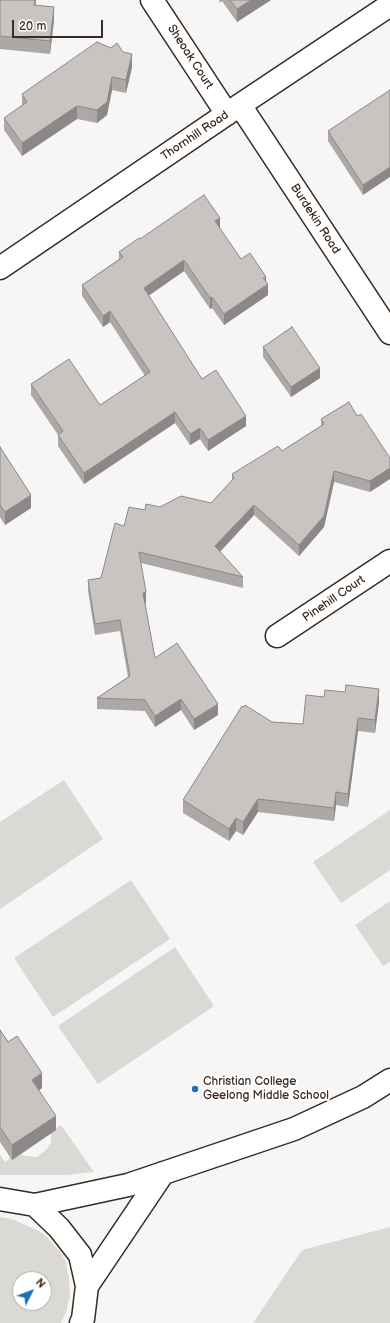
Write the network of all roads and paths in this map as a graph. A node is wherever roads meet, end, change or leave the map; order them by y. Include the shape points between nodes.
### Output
1 (152, 0) edge
2 (390, 5) edge
3 (233, 110) junction
4 (0, 268) edge
5 (390, 333) edge
6 (390, 561) edge
7 (277, 636) dead end
8 (390, 1080) edge
9 (164, 1174) junction
10 (0, 1199) edge
11 (35, 1205) junction
12 (87, 1286) junction
13 (81, 1323) edge

1 - 3 street, Sheoak Court
2 - 3 street, Thornhill Road
3 - 4 street, Thornhill Road
3 - 5 street, Burdekin Road
6 - 7 street, Pinehill Court
8 - 9 street via 362,1097 294,1129
9 - 11 street via 128,1185
9 - 12 street
10 - 11 street
11 - 12 street via 59,1228 80,1255
12 - 13 street

